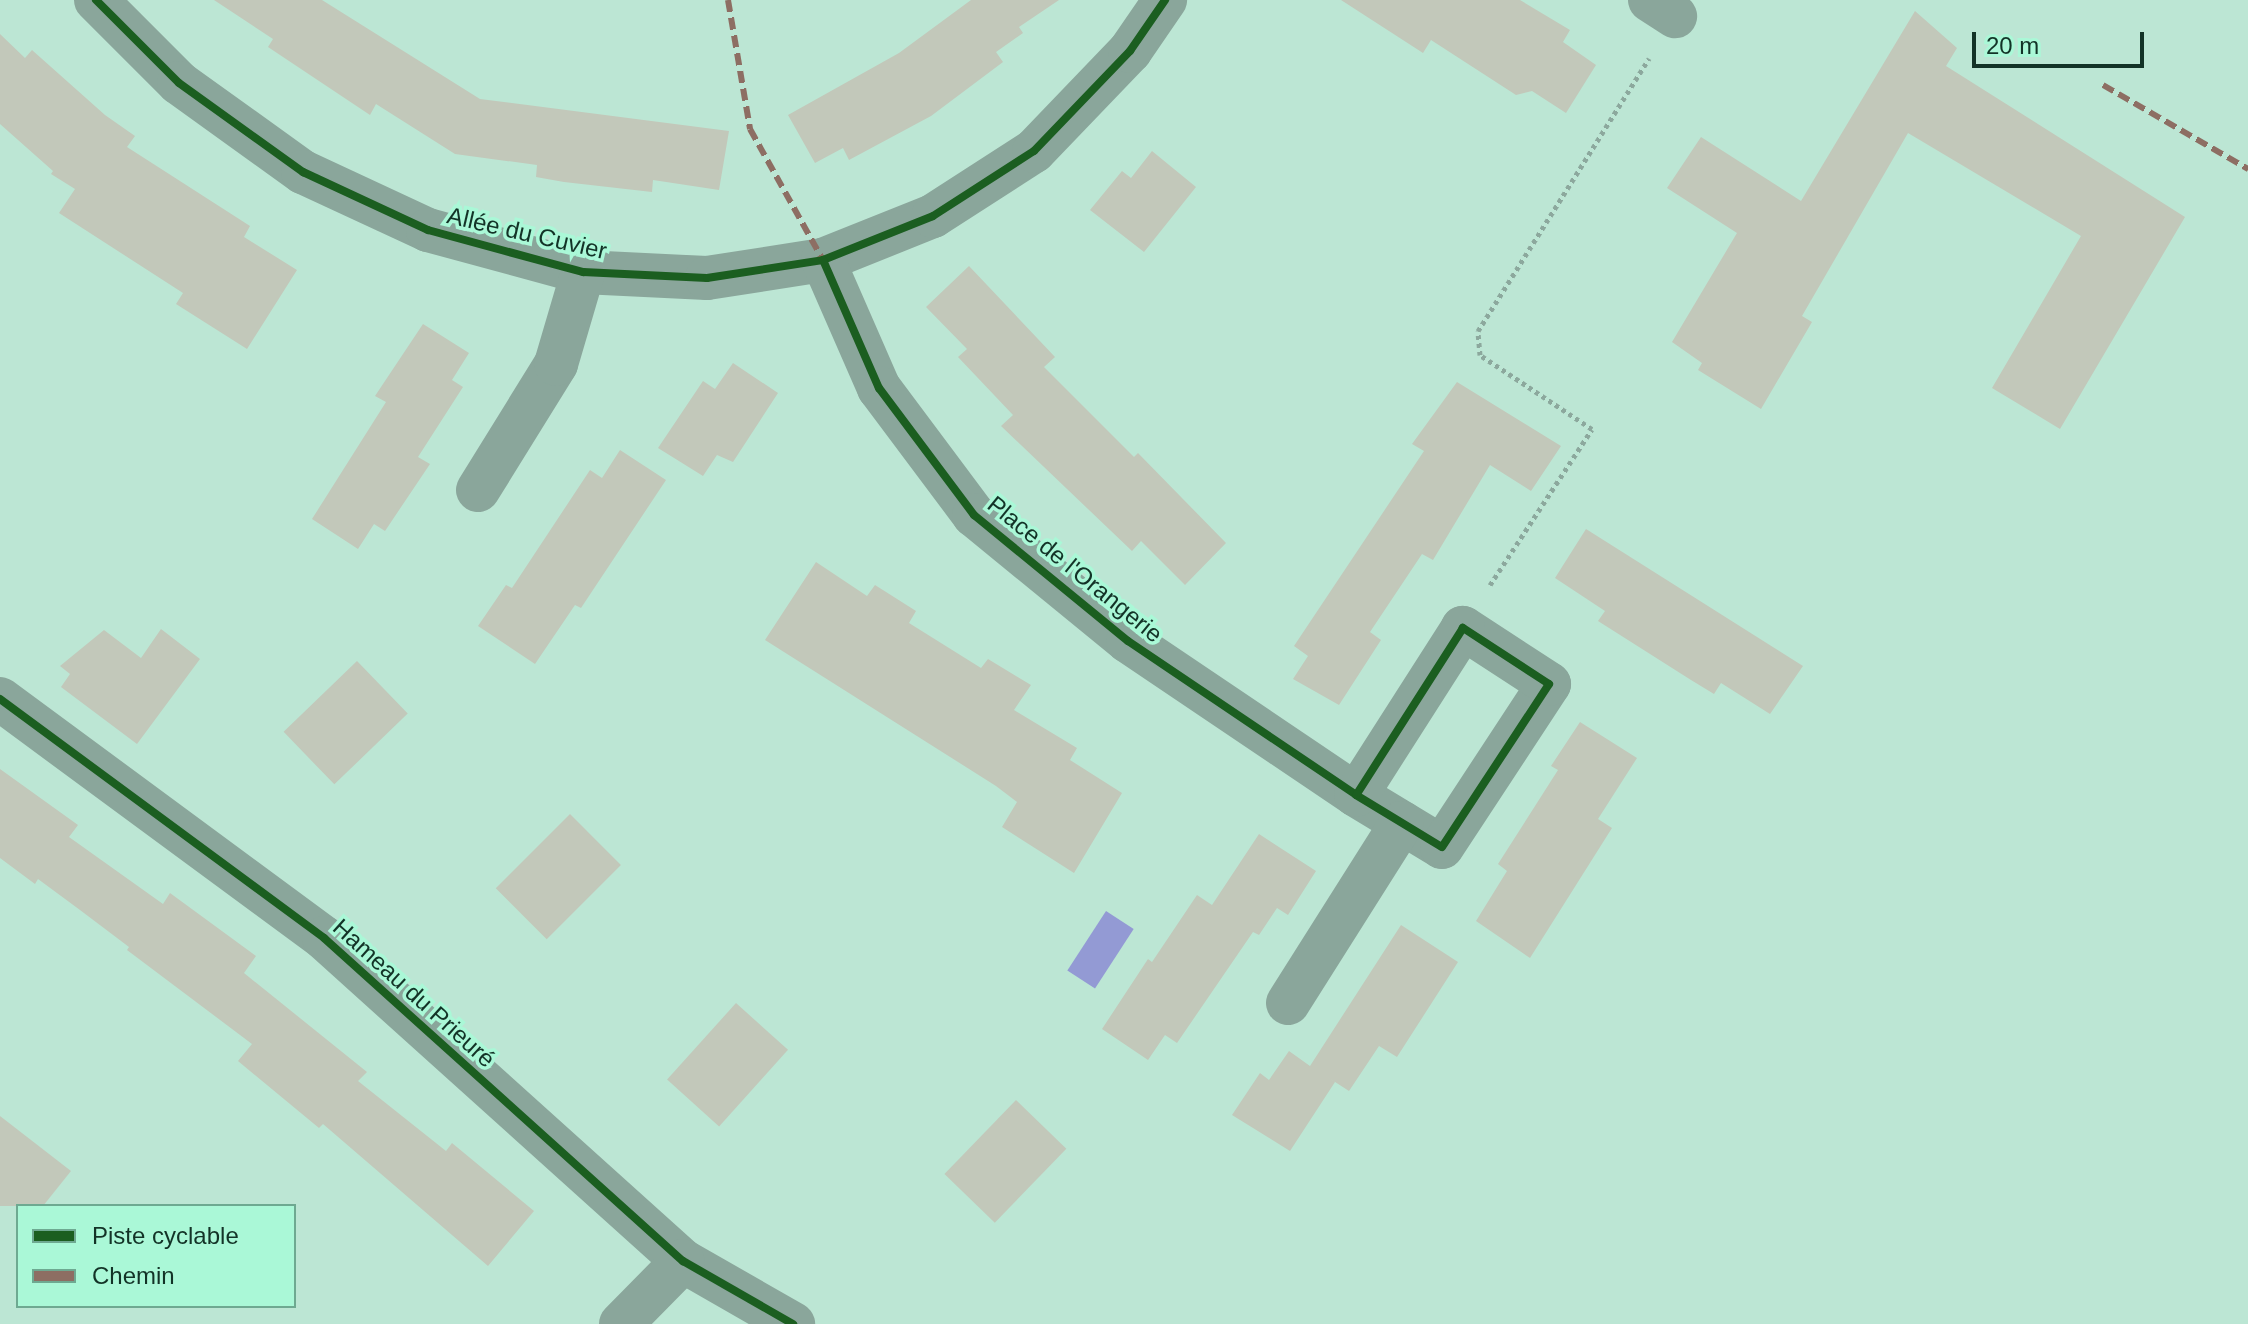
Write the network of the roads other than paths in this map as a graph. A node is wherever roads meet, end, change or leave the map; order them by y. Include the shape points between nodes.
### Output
1 (96, 0) edge
2 (1165, 0) edge
3 (823, 260) junction
4 (583, 272) junction
5 (478, 490) dead end
6 (0, 699) edge
7 (1356, 795) junction
8 (1402, 823) junction
9 (1288, 1003) dead end
10 (683, 1261) junction
11 (621, 1324) edge
12 (793, 1324) edge

1 - 4 street, Allée du Cuvier via 179,83 303,172 428,230
2 - 3 street, Allée du Cuvier via 1130,51 1034,151 933,216
3 - 4 street, Allée du Cuvier via 707,278
3 - 7 street, Place de l'Orangerie via 879,388 974,515 1128,641
4 - 5 street, Allée du Cuvier via 556,364
6 - 10 street, Hameau du Prieuré via 324,938
7 - 8 street, Place de l'Orangerie
7 - 8 street, Place de l'Orangerie via 1463,628 1549,684 1442,847
8 - 9 street
10 - 11 street
10 - 12 street, Hameau du Prieuré

